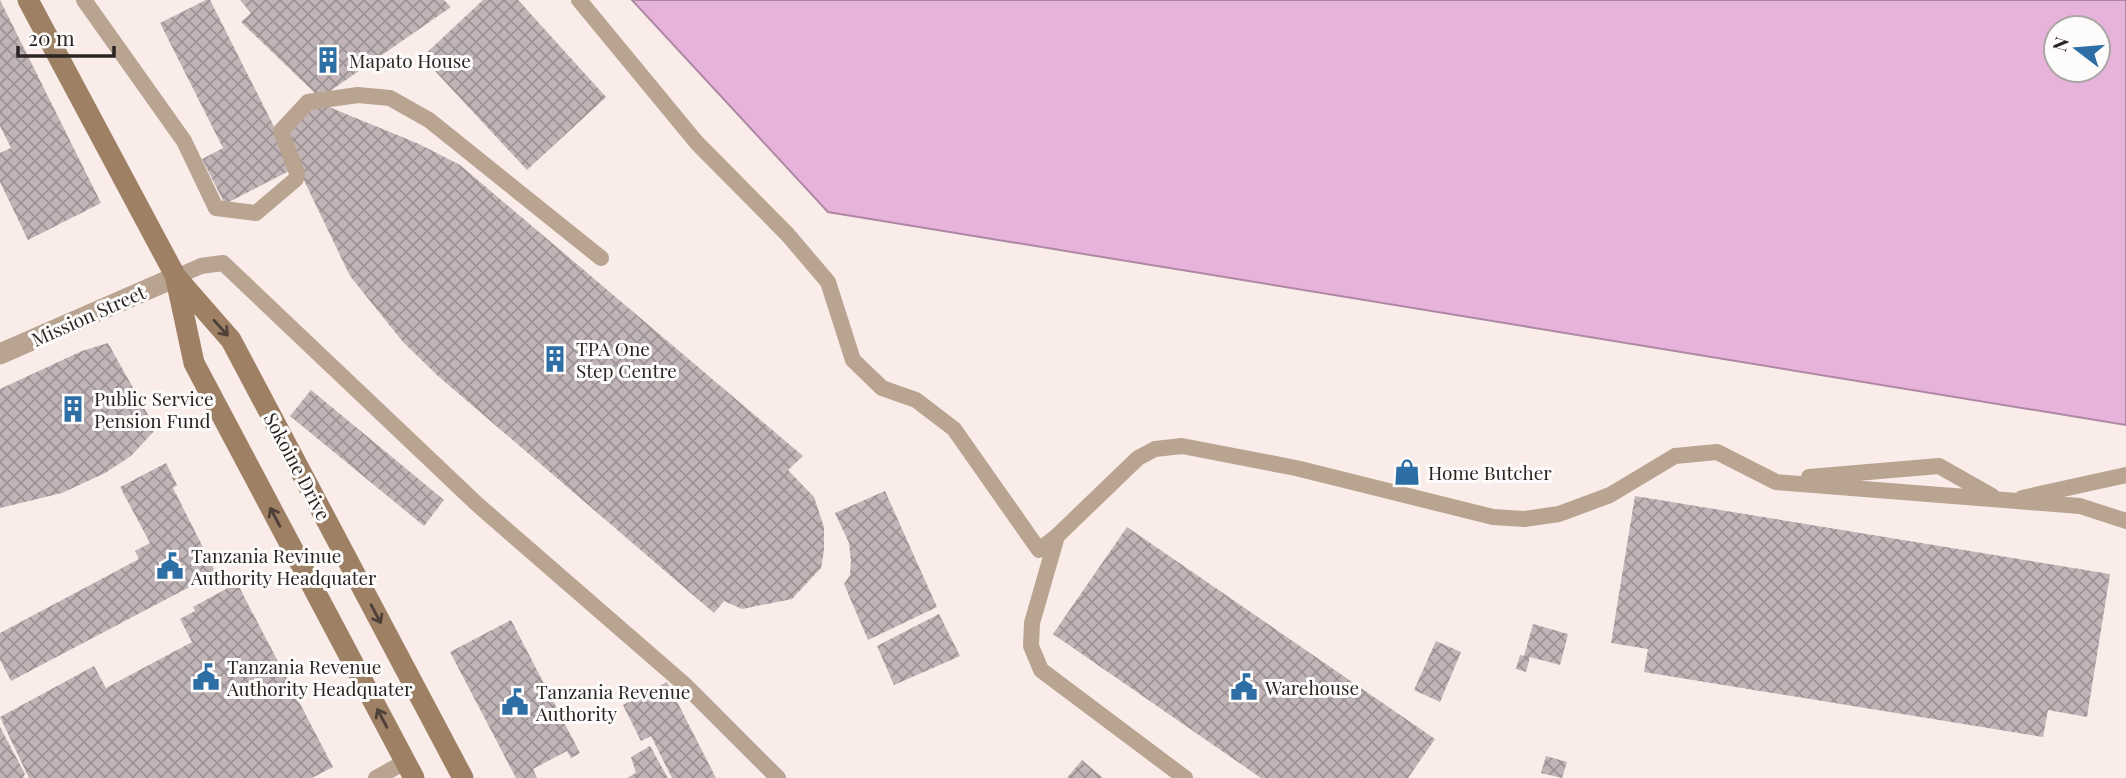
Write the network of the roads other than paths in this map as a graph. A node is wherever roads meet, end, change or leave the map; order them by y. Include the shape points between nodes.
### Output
1 (27, 0) edge
2 (84, 0) edge
3 (579, 0) edge
4 (601, 258) dead end
5 (176, 277) junction
6 (0, 354) edge
7 (2126, 475) edge
8 (1776, 482) junction
9 (2126, 521) edge
10 (1057, 536) junction
11 (409, 770) edge
12 (376, 778) edge
13 (463, 778) edge
14 (778, 778) edge
15 (1185, 778) edge

1 - 5 street, Sokoine Drive
2 - 4 lane via 184,141 216,208 256,213 296,179 298,173 281,131 308,102 358,95 390,98 429,120
3 - 10 lane via 697,143 788,234 828,282 853,360 882,388 916,400 954,429 1040,550
5 - 6 street, Mission Street
11 -> 5 street, Sokoine Drive via 194,363
5 -> 13 street, Sokoine Drive via 231,340
5 - 14 lane via 223,263 478,505 684,684
7 - 8 lane via 2004,503 1939,466
8 - 9 lane via 2080,506
8 - 10 lane via 1717,453 1675,456 1610,495 1559,514 1524,519 1493,517 1296,468 1182,446 1155,449 1138,458
10 - 15 lane via 1032,622 1031,646 1041,670
11 - 12 lane

